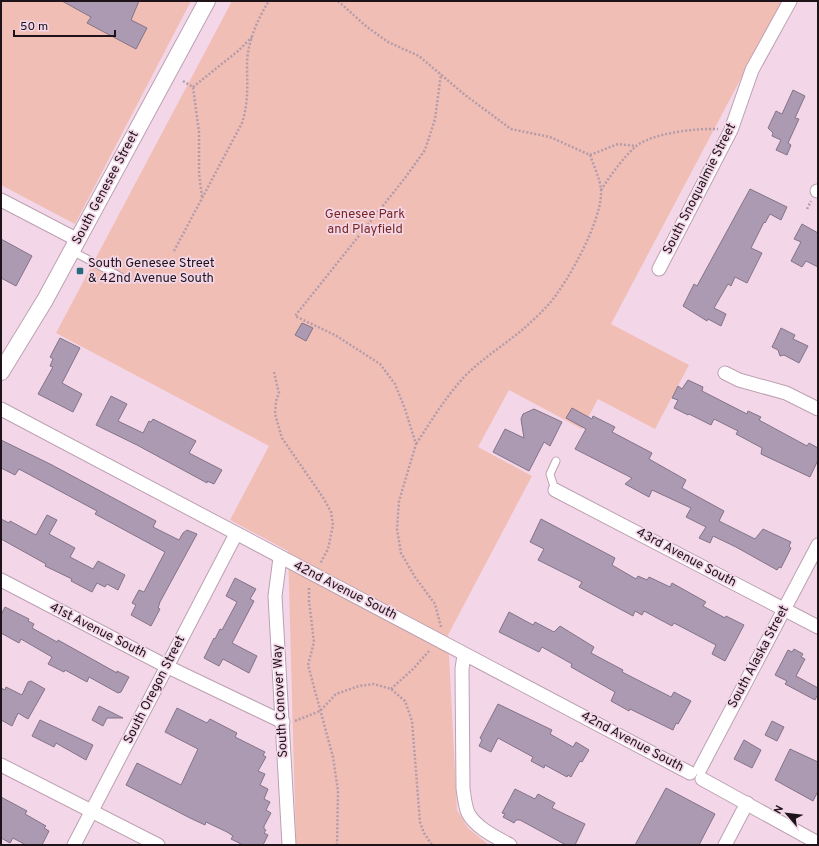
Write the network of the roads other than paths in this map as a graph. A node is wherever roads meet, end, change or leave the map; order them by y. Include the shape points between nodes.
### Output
1 (207, 1) edge
2 (790, 1) edge
3 (1, 200) edge
4 (75, 245) junction
5 (659, 269) dead end
6 (121, 277) dead end
7 (1, 372) edge
8 (725, 373) dead end
9 (1, 409) edge
10 (818, 409) edge
11 (556, 461) dead end
12 (555, 490) joint
13 (236, 534) junction
14 (818, 545) edge
15 (280, 558) junction
16 (1, 580) edge
17 (785, 609) junction
18 (818, 627) edge
19 (464, 655) junction
20 (168, 667) junction
21 (285, 722) junction
22 (1, 765) edge
23 (697, 774) junction
24 (747, 803) junction
25 (91, 812) junction
26 (818, 843) edge
27 (74, 845) edge
28 (158, 845) edge
29 (289, 845) edge
30 (510, 845) edge
31 (725, 845) edge

1 - 4 street, South Genesee Street
2 - 5 street, South Snoqualmie Street via 752,70 731,130
3 - 4 street
4 - 6 lane
4 - 7 street, South Genesee Street
8 - 10 street via 739,380 786,393
9 - 13 street, 42nd Avenue South
11 - 12 lane via 550,474
12 - 17 street, 43rd Avenue South
13 - 15 street, 42nd Avenue South
13 - 20 street, South Oregon Street
14 - 17 street, South Alaska Street
15 - 19 street, 42nd Avenue South via 404,620
15 - 21 street, South Conover Way via 275,596
16 - 20 street, 41st Avenue South
17 - 18 street, 43rd Avenue South
17 - 23 street, South Alaska Street
19 - 23 street, 42nd Avenue South
19 - 30 street via 463,788 469,813 476,823
20 - 21 street, 41st Avenue South
20 - 25 street, South Oregon Street
21 - 29 street, South Conover Way
22 - 25 street
23 - 24 street, 42nd Avenue South
24 - 26 street, 42nd Avenue South
24 - 31 street
25 - 27 street, South Oregon Street
25 - 28 street

